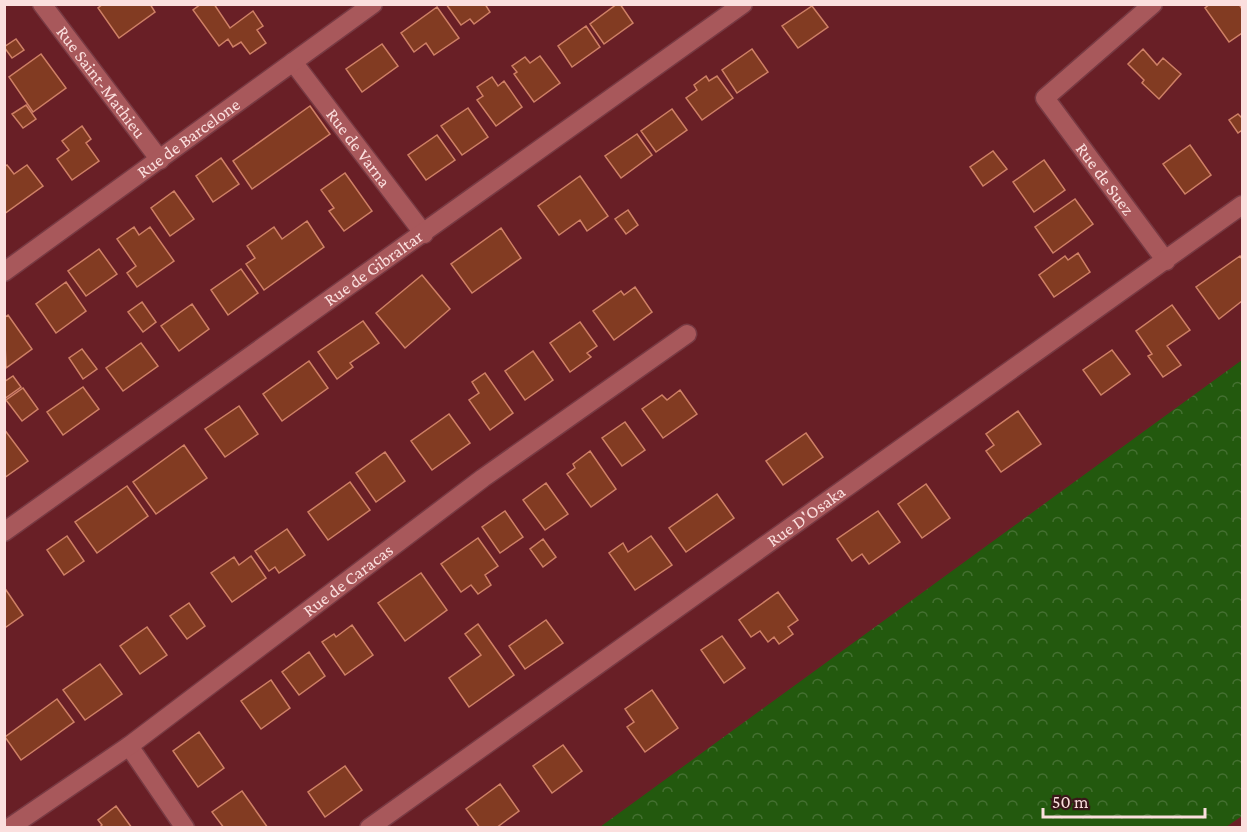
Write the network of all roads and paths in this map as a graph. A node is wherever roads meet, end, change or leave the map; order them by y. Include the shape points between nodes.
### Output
1 (42, 4) edge
2 (372, 4) edge
3 (743, 4) edge
4 (1153, 4) edge
5 (293, 62) junction
6 (160, 160) junction
7 (1242, 205) edge
8 (424, 234) junction
9 (1166, 261) junction
10 (4, 272) edge
11 (687, 334) dead end
12 (4, 532) edge
13 (129, 746) junction
14 (9, 828) edge
15 (185, 828) edge
16 (369, 828) edge

1 - 6 street, Rue Saint-Mathieu
2 - 5 street, Rue de Barcelone
3 - 8 street, Rue de Gibraltar
4 - 9 street, Rue de Suez via 1045,98
5 - 6 street, Rue de Barcelone
5 - 8 street, Rue de Varna
6 - 10 street, Rue de Barcelone
7 - 9 street, Rue D'Osaka
8 - 12 street, Rue de Gibraltar
9 - 16 street, Rue D'Osaka
11 - 13 street, Rue de Caracas via 483,478
13 - 14 street, Rue de Caracas
13 - 15 street

